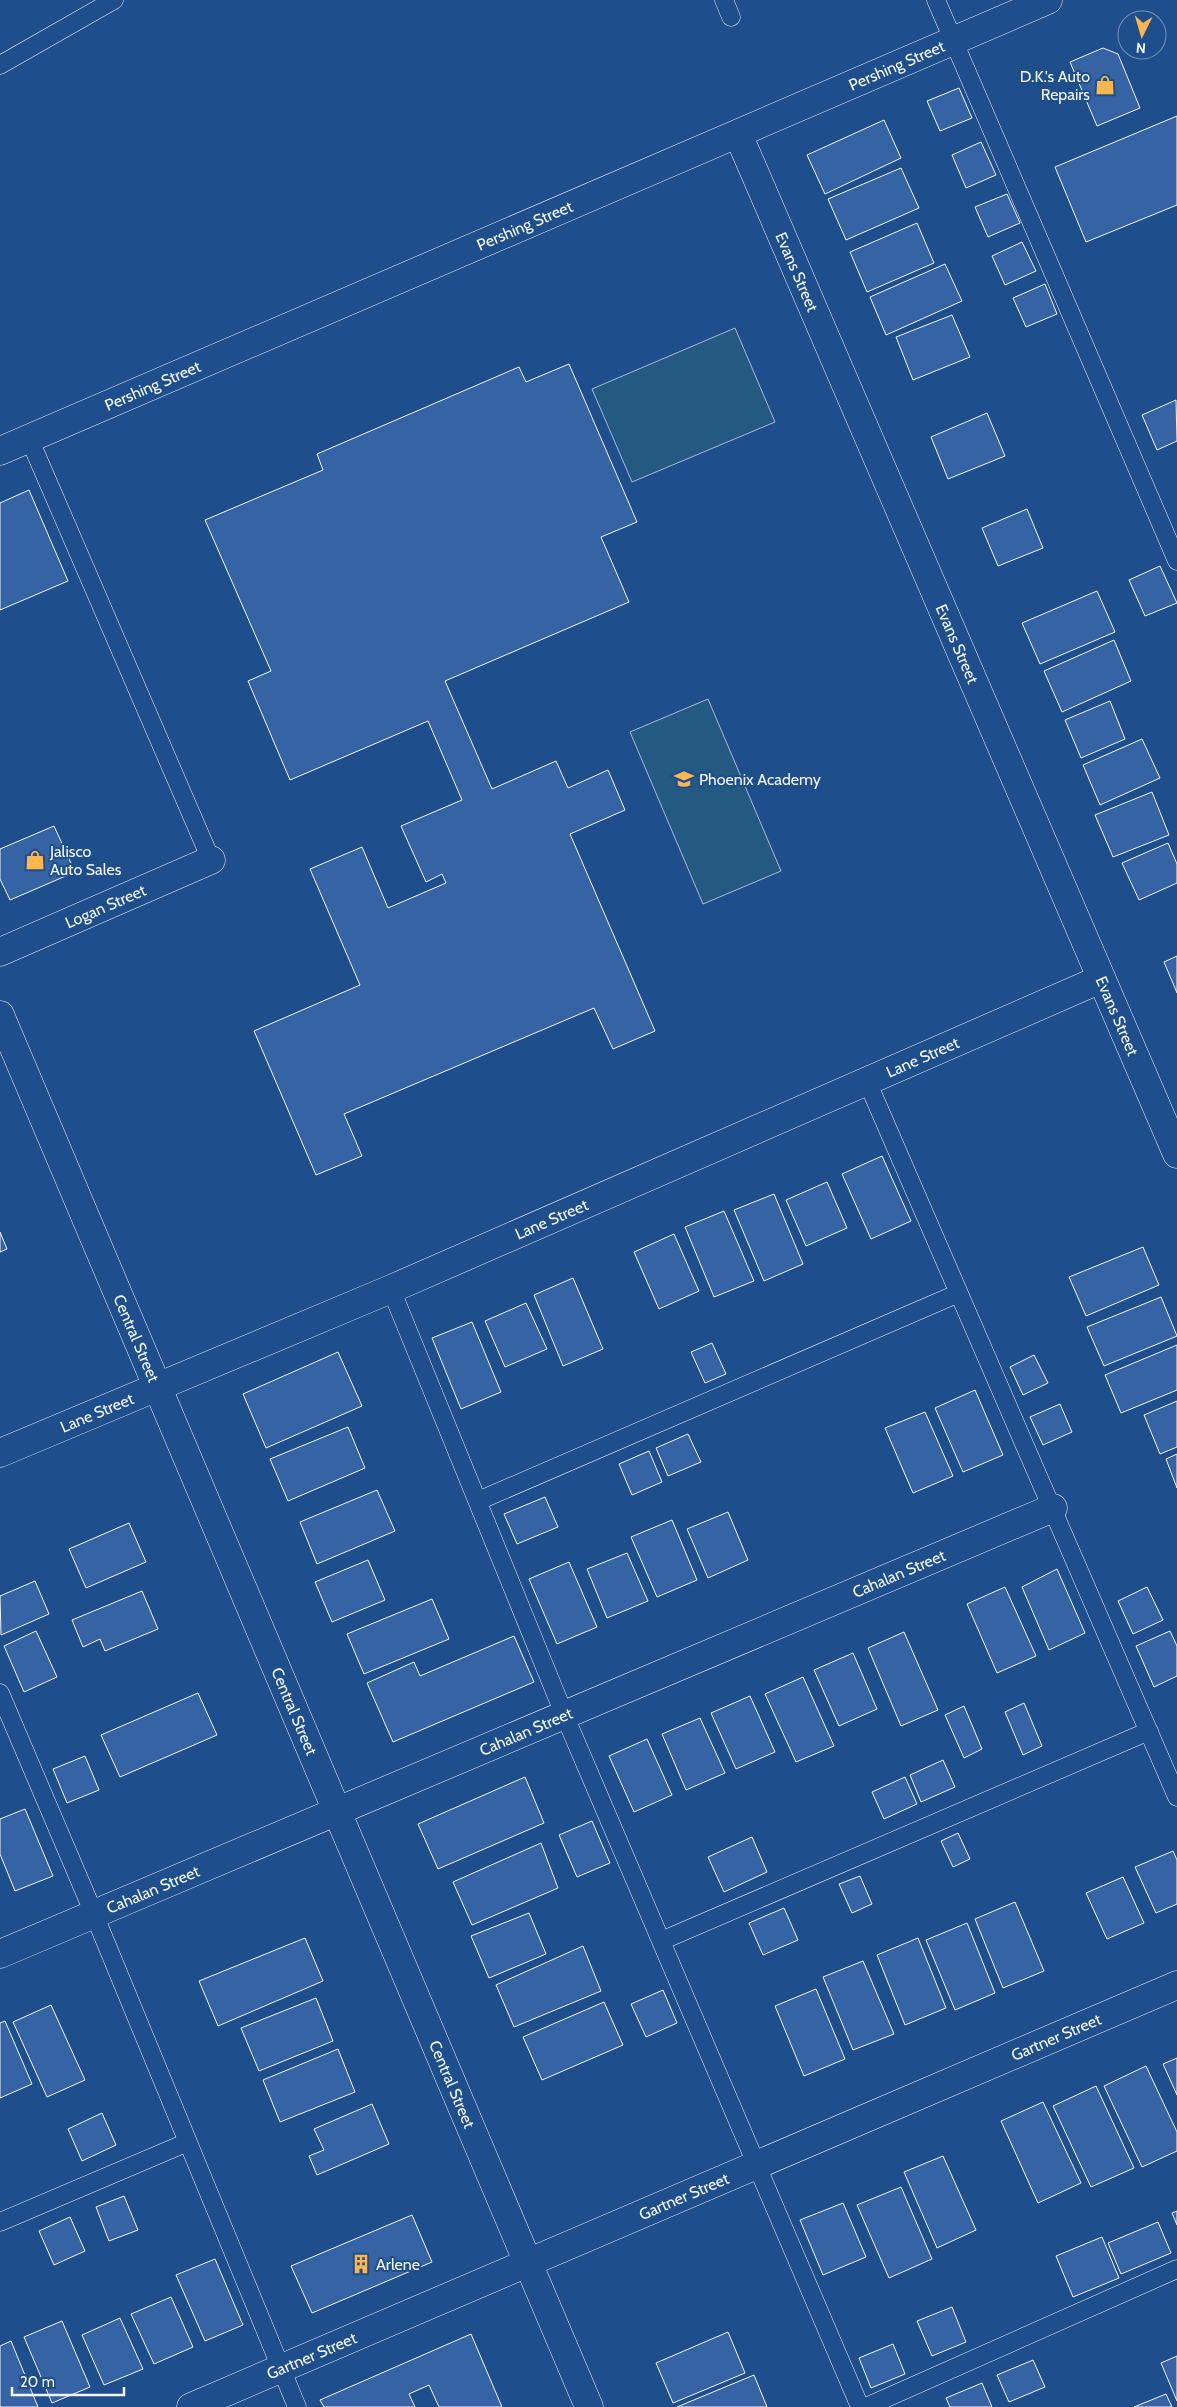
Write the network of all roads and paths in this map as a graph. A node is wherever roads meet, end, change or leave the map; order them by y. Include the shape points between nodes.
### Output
1 (114, 0) edge
2 (724, 0) edge
3 (936, 0) edge
4 (1048, 0) edge
5 (731, 17) dead end
6 (953, 41) junction
7 (0, 65) edge
8 (738, 134) junction
9 (29, 438) junction
10 (0, 450) edge
11 (1177, 561) edge
12 (211, 860) joint
13 (0, 952) edge
14 (1101, 979) junction
15 (0, 1015) edge
16 (867, 1081) junction
17 (1177, 1154) edge
18 (392, 1289) junction
19 (959, 1293) junction
20 (157, 1387) junction
21 (0, 1453) edge
22 (478, 1502) junction
23 (1052, 1508) junction
24 (2, 1702) edge
25 (564, 1714) junction
26 (1149, 1731) junction
27 (1177, 1797) edge
28 (337, 1810) junction
29 (94, 1914) junction
30 (662, 1940) junction
31 (0, 1954) edge
32 (1177, 1985) edge
33 (188, 2142) junction
34 (758, 2165) junction
35 (0, 2222) edge
36 (528, 2263) junction
37 (1177, 2269) edge
38 (281, 2369) junction
39 (191, 2407) edge
40 (298, 2407) edge
41 (589, 2407) edge
42 (860, 2407) edge
43 (866, 2407) edge

1 - 7 lane
2 - 5 lane
3 - 6 lane
4 - 6 street, Pershing Street
6 - 8 street, Pershing Street
6 - 11 lane
8 - 9 street, Pershing Street
8 - 14 street, Evans Street
9 - 10 street, Pershing Street
9 - 12 lane
12 - 13 street, Logan Street
14 - 16 street, Lane Street
14 - 17 street, Evans Street
15 - 20 street, Central Street
16 - 18 street, Lane Street
16 - 19 lane
18 - 20 street, Lane Street
18 - 22 lane
19 - 22 lane
19 - 23 lane
20 - 21 street, Lane Street
20 - 28 street, Central Street
22 - 25 lane
23 - 25 street, Cahalan Street
23 - 26 lane
24 - 29 lane
25 - 28 street, Cahalan Street
25 - 30 lane
26 - 27 lane
26 - 30 lane
28 - 29 street, Cahalan Street
28 - 36 street, Central Street
29 - 31 street, Cahalan Street
29 - 33 lane
30 - 34 lane
32 - 34 street, Gartner Street
33 - 35 lane
33 - 38 lane
34 - 36 street, Gartner Street
34 - 42 lane
36 - 38 street, Gartner Street
36 - 41 street, Central Street
37 - 43 lane
38 - 39 street, Gartner Street
38 - 40 lane

